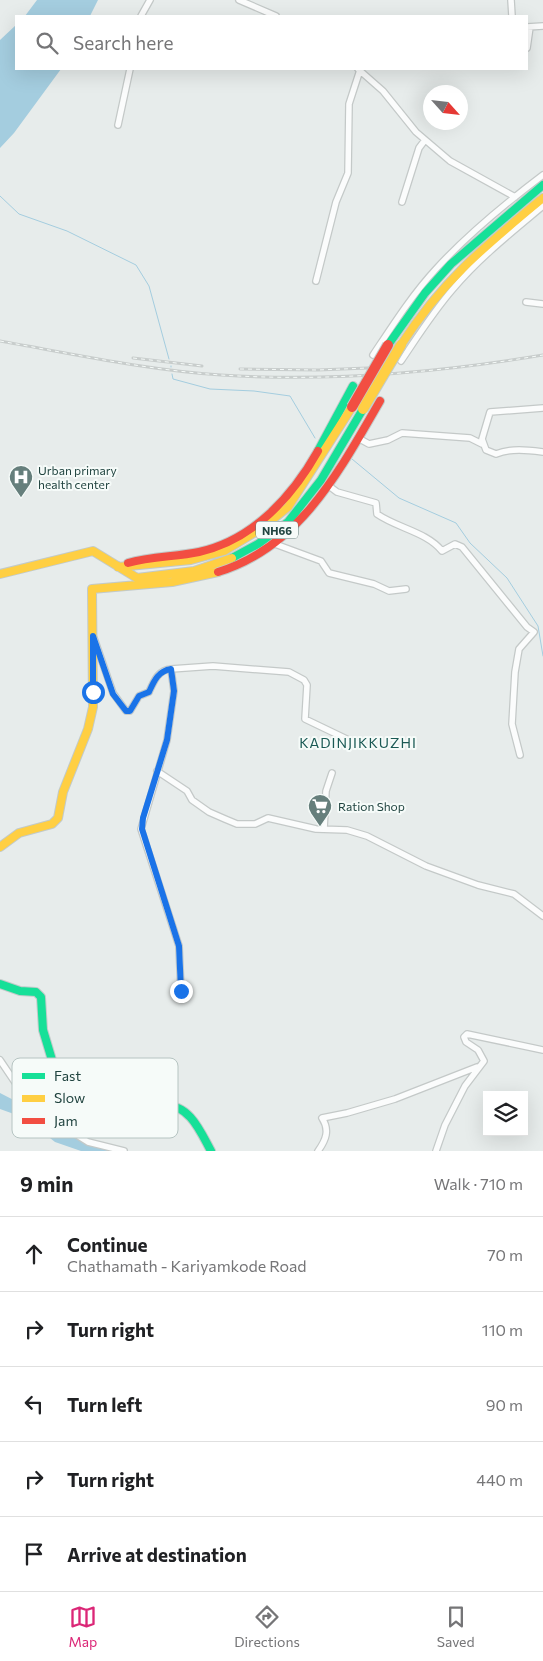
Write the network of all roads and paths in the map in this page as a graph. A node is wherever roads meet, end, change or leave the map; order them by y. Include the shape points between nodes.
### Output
1 (150, 0) edge
2 (239, 0) edge
3 (511, 0) edge
4 (142, 15) edge
5 (274, 15) edge
6 (512, 15) edge
7 (543, 26) edge
8 (528, 27) edge
9 (130, 70) edge
10 (359, 70) edge
11 (360, 70) edge
12 (118, 125) dead end
13 (425, 140) junction
14 (543, 176) edge
15 (543, 184) edge
16 (515, 197) junction
17 (543, 198) edge
18 (402, 202) dead end
19 (543, 206) edge
20 (316, 281) dead end
21 (526, 302) dead end
22 (543, 304) edge
23 (373, 355) dead end
24 (401, 361) dead end
25 (353, 386) dead end
26 (380, 400) dead end
27 (543, 408) edge
28 (358, 438) junction
29 (481, 442) junction
30 (543, 452) edge
31 (329, 486) junction
32 (274, 544) junction
33 (118, 567) junction
34 (0, 574) edge
35 (406, 589) dead end
36 (93, 636) junction
37 (171, 669) junction
38 (356, 744) dead end
39 (520, 755) dead end
40 (157, 771) junction
41 (332, 773) dead end
42 (324, 829) junction
43 (0, 847) edge
44 (543, 916) edge
45 (0, 984) edge
46 (181, 991) dead end
47 (543, 1050) edge
48 (51, 1058) edge
49 (0, 1060) edge
50 (478, 1067) junction
51 (12, 1078) edge
52 (178, 1107) edge
53 (82, 1138) edge
54 (124, 1151) edge
55 (211, 1151) edge
56 (318, 1151) edge
57 (436, 1151) edge

1 - 4 street
2 - 5 street
3 - 6 street
7 - 8 street
9 - 12 street
10 - 20 street via 349,104 348,173 336,202
11 - 13 street via 383,91
13 - 16 street via 450,161
13 - 18 street via 418,148
14 - 16 street
15 - 33 main road, NH66, bridge via 464,252 414,307 288,507 262,528 224,551 191,560
16 - 23 street via 437,268
17 - 33 main road, NH66, bridge via 498,234 447,282 423,311 321,480 288,522 258,544 228,560 194,571 137,578
19 - 24 street via 454,288
21 - 22 street
25 - 33 main road via 329,435 301,480 283,503 262,521 221,545 202,551 142,558
26 - 28 main road
27 - 29 street via 490,412
28 - 29 street via 369,444 402,433 470,438
28 - 31 main road
29 - 30 street via 486,450 496,454 521,450
31 - 32 main road via 295,528
31 - 39 street via 338,492 376,503 377,514 434,542 442,551 454,544 462,547 534,632 519,650 515,672 512,724
32 - 35 street via 321,561 329,573 389,591
32 - 36 main road via 238,566 198,578 92,589
33 - 34 main road, NH66 via 93,551
36 - 37 street via 113,694 126,711 130,711 139,696 149,692 156,677
36 - 43 main road via 93,707 63,792 58,818 52,824 19,834
37 - 38 street via 213,666 289,672 308,685 305,720
37 - 40 street via 174,691 172,714
40 - 42 street via 187,791 192,800 209,812 237,824 255,824 268,818
40 - 46 street via 142,829 179,946
41 - 42 street via 326,792
42 - 44 street via 348,830 367,836 426,866 514,894
45 - 48 main road via 36,992 41,998 43,1030
47 - 50 street via 467,1034 464,1037 466,1042 478,1050 484,1061
49 - 51 street
50 - 56 street via 395,1099 322,1118 327,1135
50 - 57 street via 456,1102
52 - 55 main road via 189,1114
53 - 54 street

